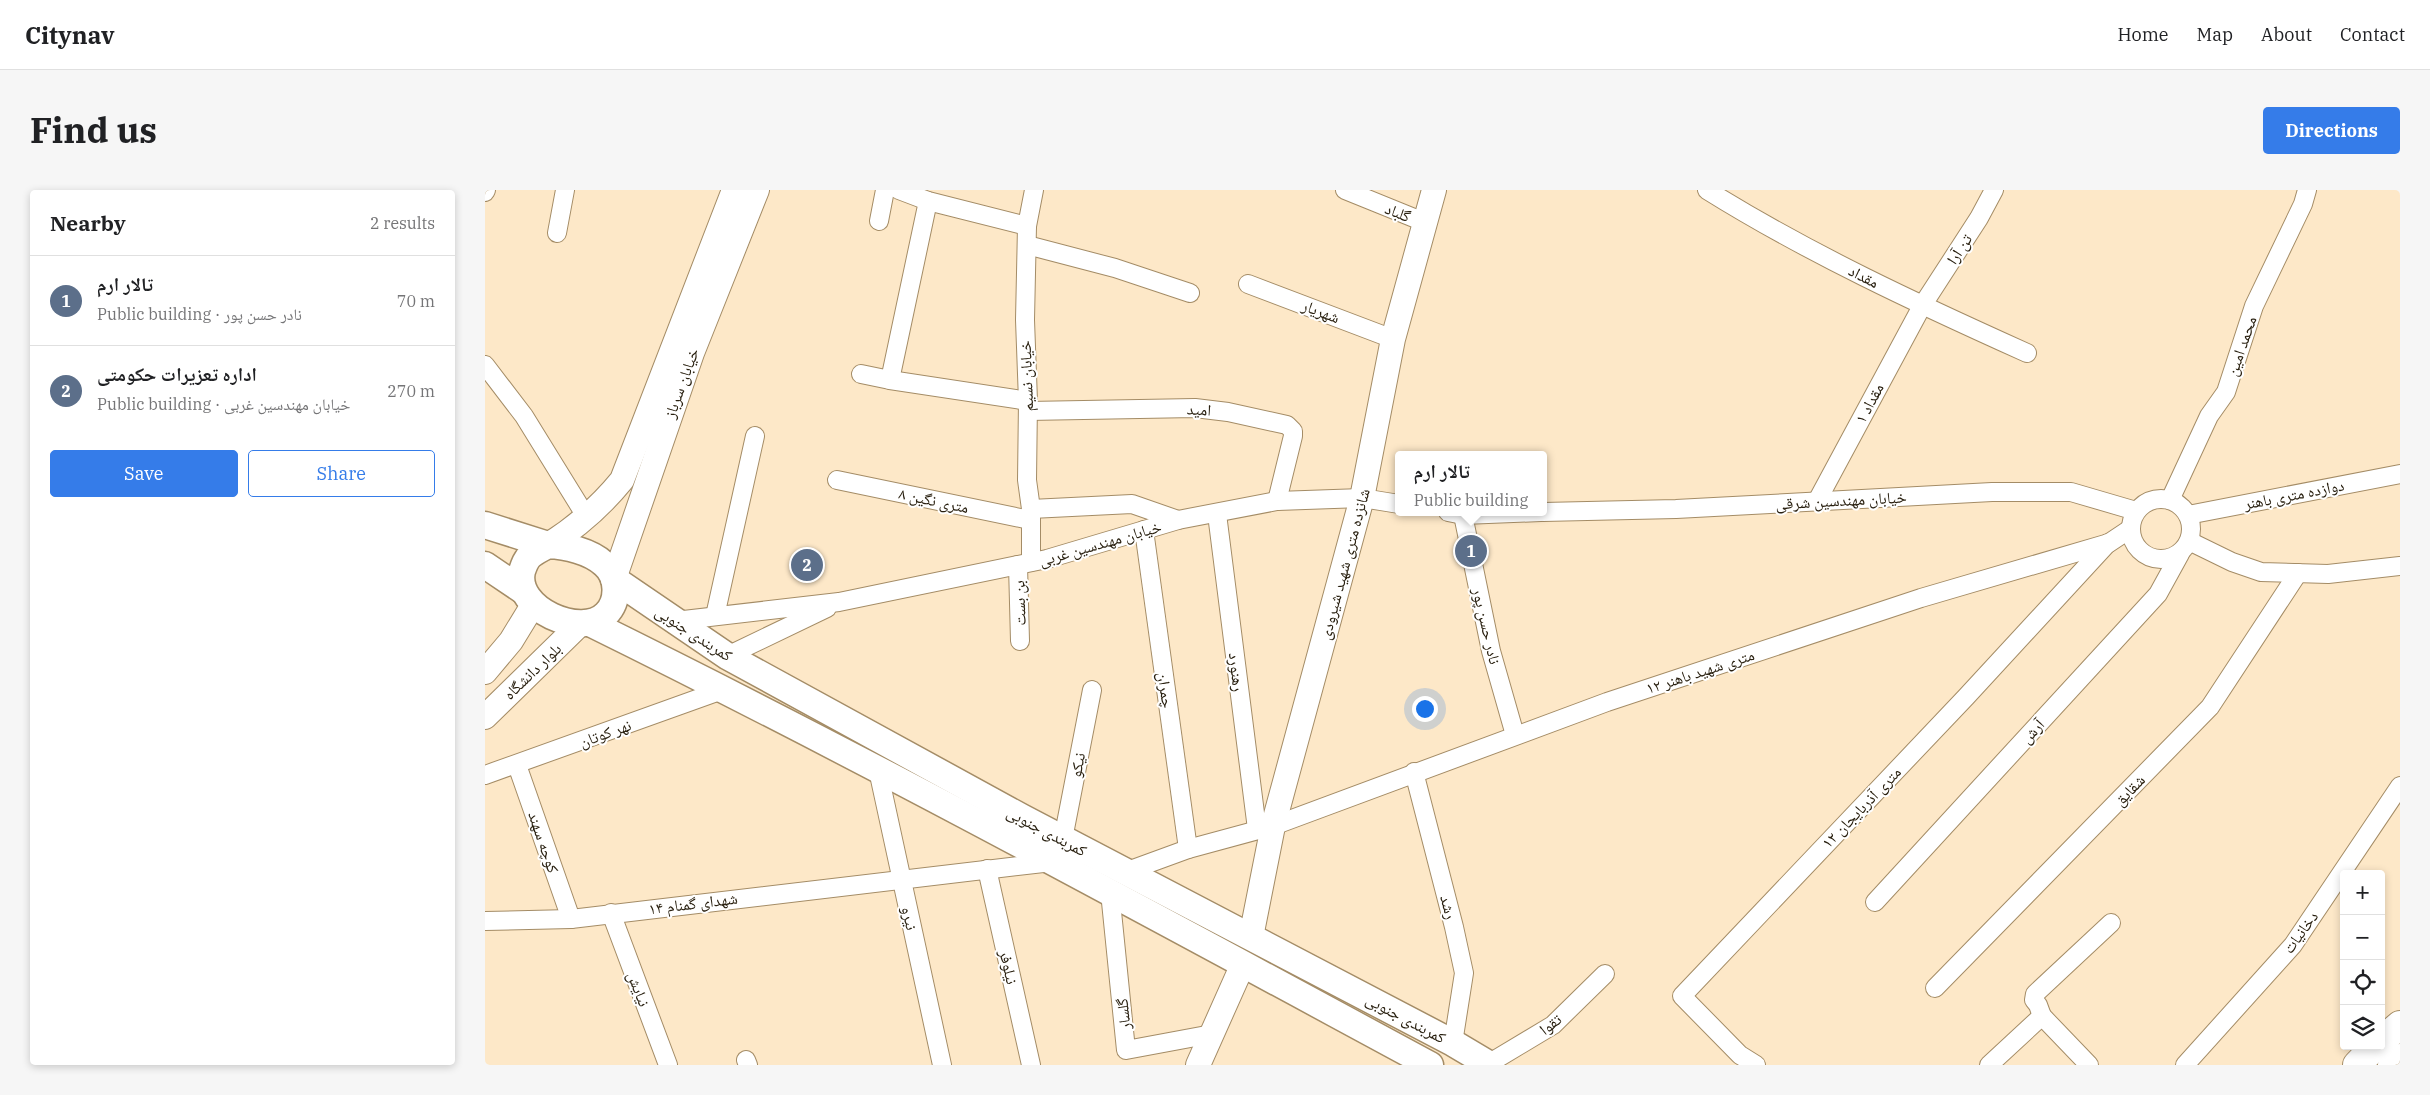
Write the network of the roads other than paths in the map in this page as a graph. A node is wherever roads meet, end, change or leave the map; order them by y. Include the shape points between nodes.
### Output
1 (565, 190) edge
2 (734, 190) edge
3 (757, 190) edge
4 (885, 190) edge
5 (899, 190) edge
6 (1034, 190) edge
7 (1345, 190) edge
8 (1434, 190) edge
9 (1707, 190) edge
10 (1994, 190) edge
11 (2307, 190) edge
12 (928, 200) junction
13 (879, 221) dead end
14 (1424, 222) junction
15 (1027, 226) junction
16 (557, 233) dead end
17 (1027, 245) junction
18 (1249, 284) dead end
19 (1190, 293) dead end
20 (1921, 306) junction
21 (1393, 339) junction
22 (684, 349) junction
23 (2027, 353) dead end
24 (485, 365) edge
25 (861, 374) dead end
26 (890, 380) junction
27 (1028, 406) junction
28 (755, 436) dead end
29 (2400, 474) edge
30 (837, 480) dead end
31 (1362, 498) junction
32 (2170, 500) junction
33 (1277, 501) junction
34 (1817, 501) junction
35 (1395, 503) edge
36 (2136, 511) junction
37 (1547, 512) edge
38 (1031, 514) junction
39 (1217, 514) junction
40 (2188, 515) junction
41 (1457, 516) edge
42 (587, 518) junction
43 (1178, 520) junction
44 (485, 525) edge
45 (2130, 529) junction
46 (1144, 530) junction
47 (2109, 543) junction
48 (548, 546) junction
49 (2185, 547) junction
50 (485, 564) edge
51 (1025, 564) junction
52 (2400, 566) edge
53 (2298, 573) junction
54 (614, 579) junction
55 (527, 597) junction
56 (839, 602) junction
57 (715, 616) junction
58 (675, 621) junction
59 (584, 624) junction
60 (1020, 641) dead end
61 (727, 656) junction
62 (485, 672) edge
63 (762, 674) junction
64 (1091, 690) dead end
65 (735, 695) junction
66 (485, 717) edge
67 (1515, 735) junction
68 (517, 765) junction
69 (878, 770) junction
70 (1414, 772) junction
71 (485, 775) edge
72 (2400, 786) edge
73 (1265, 827) junction
74 (1188, 849) junction
75 (1058, 851) junction
76 (987, 869) junction
77 (1125, 872) junction
78 (901, 879) junction
79 (1110, 892) junction
80 (1875, 902) dead end
81 (611, 913) junction
82 (571, 919) junction
83 (485, 922) edge
84 (2111, 923) dead end
85 (1251, 937) junction
86 (1243, 964) junction
87 (1605, 974) dead end
88 (1935, 988) dead end
89 (2042, 1016) junction
90 (2400, 1025) edge
91 (1212, 1034) junction
92 (2385, 1038) edge
93 (1453, 1043) junction
94 (2371, 1050) edge
95 (2400, 1058) edge
96 (668, 1065) edge
97 (942, 1065) edge
98 (1031, 1065) edge
99 (1198, 1065) edge
100 (1430, 1065) edge
101 (1489, 1065) edge
102 (1756, 1065) edge
103 (1989, 1065) edge
104 (2089, 1065) edge
105 (2185, 1065) edge
106 (2357, 1065) edge
107 (2392, 1065) edge

1 - 16 street
2 - 22 main road, خیابان سرباز
3 - 22 main road, خیابان سرباز
4 - 13 street
5 - 12 street
6 - 15 street, خیابان نسیم
7 - 14 street, گلباد
8 - 14 main road, شانزده متری شهید شیرودی
9 - 20 street, مقداد via 1753,219
10 - 20 street, تن آرا
11 - 32 street, محمد امین via 2255,306 2225,392 2209,416
12 - 15 street
12 - 26 street
14 - 21 main road, شانزده متری شهید شیرودی
15 - 17 street, خیابان نسیم
17 - 19 street via 1115,268
17 - 27 street, خیابان نسیم
18 - 21 street, شهریار
20 - 23 street, مقداد
20 - 34 street, مقداد ۱
21 - 31 main road, شانزده متری شهید شیرودی
22 - 42 main road, خیابان سرباز via 622,480
22 - 54 main road, خیابان سرباز
24 - 42 street via 524,416
25 - 26 street
26 - 27 street
27 - 33 street, امید via 1195,408 1287,425 1293,436
27 - 38 street, خیابان نسیم via 1027,480
28 - 57 street
29 - 40 street, دوازده متری باهنر
30 - 38 street, ۸ متری نگین
31 - 33 street, خیابان مهندسین غربی
31 - 35 street
31 - 73 main road, شانزده متری شهید شیرودی
32 - 36 street via 2151,500
32 - 40 street via 2179,504
33 - 39 street, خیابان مهندسین غربی
34 - 36 street, خیابان مهندسین شرقی via 1992,492 2071,492
34 - 37 street, خیابان مهندسین شرقی
36 - 45 street
38 - 43 street, ۸ متری نگین via 1132,504
38 - 51 street, خیابان نسیم
39 - 43 street, خیابان مهندسین غربی
39 - 73 street, رهنورد
40 - 49 street via 2191,530
41 - 67 street, نادر حسن پور
42 - 48 main road, خیابان سرباز
43 - 46 street, خیابان مهندسین غربی
44 - 48 main road
45 - 47 street, ۱۲ متری شهید باهنر
45 - 49 street via 2137,548 2155,559 2165,559
46 - 51 street, خیابان مهندسین غربی
46 - 74 street, چمران
47 - 67 street, ۱۲ متری شهید باهنر via 1912,601
47 - 102 street, ۱۲ متری آذربایجان via 1682,996 1740,1054
48 - 54 main road via 566,546 591,556 605,564
48 - 55 main road via 531,554 524,562 521,576
49 - 53 street via 2261,572
49 - 80 street, آرش via 2158,594
50 - 55 main road
51 - 56 street, خیابان مهندسین غربی
51 - 60 street, بن بست
52 - 53 street via 2328,574
53 - 88 street, شقایق via 2210,707
54 - 58 main road, کمربندی جنوبی
54 - 59 main road via 615,605 604,617
55 - 59 main road via 553,617
55 - 62 main road, بلوار دانشگاه via 511,641
56 - 57 street
56 - 61 street
57 - 58 street
58 - 61 main road, کمربندی جنوبی
59 - 65 main road, کمربندی جنوبی
59 - 66 main road, بلوار دانشگاه
61 - 63 main road, کمربندی جنوبی
63 - 65 main road
63 - 75 main road, کمربندی جنوبی
64 - 75 street, نیکو
65 - 68 street, نهر کوتان
65 - 69 main road, کمربندی جنوبی
67 - 70 street, ۱۲ متری شهید باهنر
68 - 71 street, نهر کوتان
68 - 82 street, کوچه سهند
69 - 75 main road, کمربندی جنوبی
69 - 78 street, نیرو
70 - 73 street, ۱۲ متری شهید باهنر
70 - 93 street, رشد via 1464,973
72 - 105 street, دخانیات via 2293,945
73 - 74 street, ۱۲ متری شهید باهنر
73 - 85 main road, شانزده متری شهید شیرودی
74 - 77 street, ۱۲ متری شهید باهنر
75 - 76 street, ۱۴ شهدای گمنام
75 - 77 main road, کمربندی جنوبی
75 - 79 main road, کمربندی جنوبی
76 - 78 street, ۱۴ شهدای گمنام
76 - 98 street, نیلوفر
77 - 85 main road, کمربندی جنوبی
78 - 81 street, ۱۴ شهدای گمنام
78 - 97 street, نیرو
79 - 86 main road, کمربندی جنوبی
79 - 91 street, گلسار via 1127,1050
81 - 82 street, ۱۴ شهدای گمنام
81 - 96 street, نیایش
82 - 83 street, ۱۴ شهدای گمنام
84 - 89 street via 2035,994 2034,1000
85 - 86 main road
85 - 93 main road, کمربندی جنوبی
86 - 91 main road
86 - 100 main road, کمربندی جنوبی
87 - 101 street, تقوا via 1553,1025
89 - 103 street
89 - 104 street
90 - 92 highway
91 - 99 main road
93 - 101 main road, کمربندی جنوبی
94 - 106 highway
95 - 107 highway

